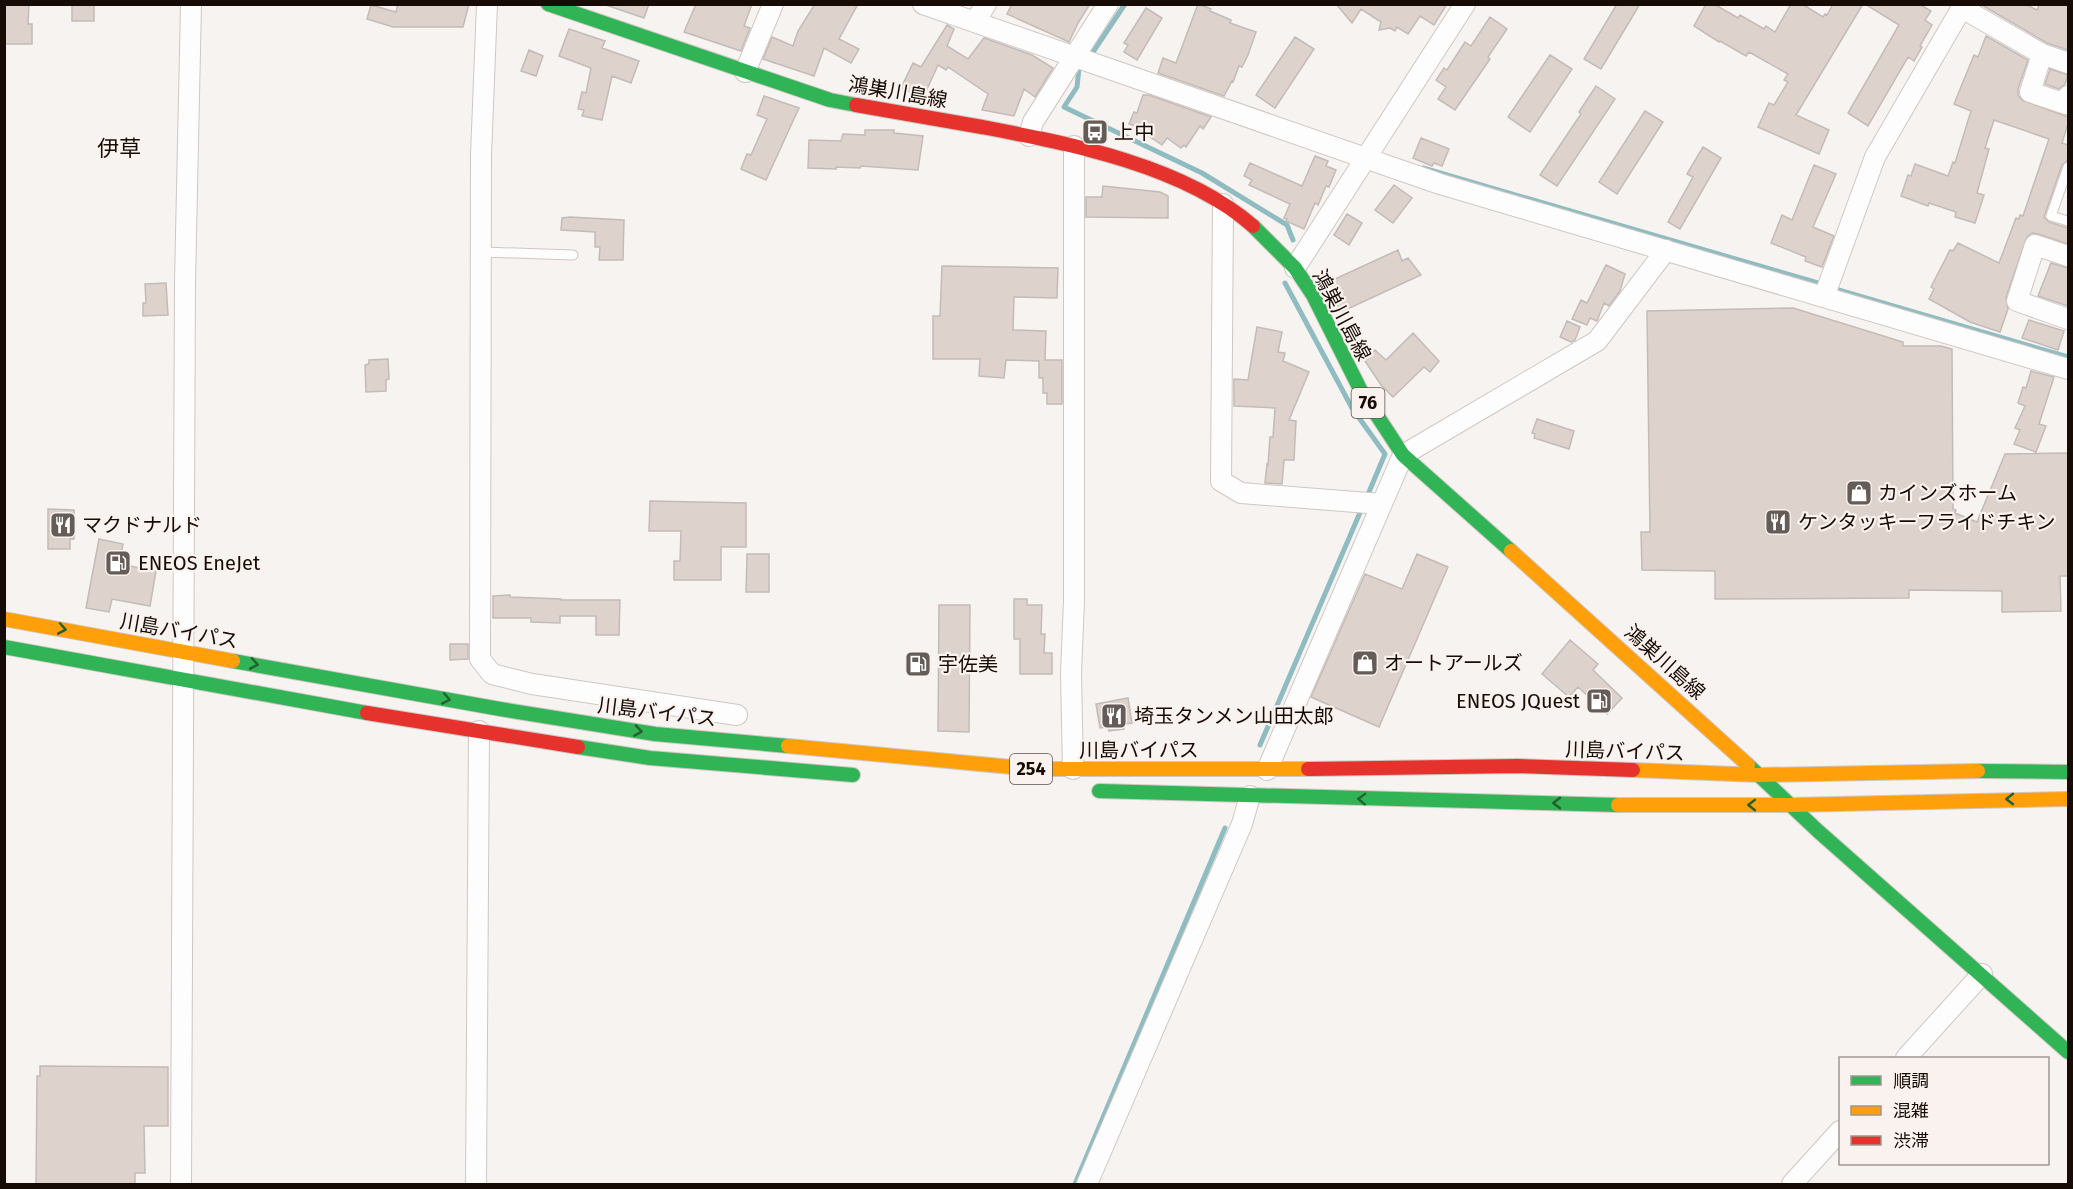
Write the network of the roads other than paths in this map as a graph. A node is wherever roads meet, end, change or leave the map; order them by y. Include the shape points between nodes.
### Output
1 (191, 4) edge
2 (487, 4) edge
3 (548, 4) edge
4 (773, 4) edge
5 (923, 4) edge
6 (986, 4) edge
7 (1108, 4) edge
8 (1465, 4) edge
9 (1960, 6) edge
10 (975, 22) junction
11 (2042, 54) junction
12 (1075, 57) junction
13 (2068, 63) edge
14 (745, 72) junction
15 (2068, 96) edge
16 (1029, 135) junction
17 (1074, 146) junction
18 (1364, 159) junction
19 (2068, 167) edge
20 (1223, 204) junction
21 (2068, 222) edge
22 (1666, 250) junction
23 (483, 252) junction
24 (573, 255) dead end
25 (2068, 256) edge
26 (1294, 268) junction
27 (1824, 297) junction
28 (2068, 319) edge
29 (2067, 365) edge
30 (1402, 455) junction
31 (1382, 504) junction
32 (4, 619) edge
33 (4, 647) edge
34 (183, 651) junction
35 (182, 680) junction
36 (737, 716) dead end
37 (479, 731) junction
38 (1073, 769) junction
39 (1267, 770) junction
40 (2068, 772) edge
41 (865, 776) dead end
42 (1759, 776) junction
43 (1083, 791) dead end
44 (1250, 796) junction
45 (2068, 799) edge
46 (1791, 806) junction
47 (1982, 974) junction
48 (2068, 1050) edge
49 (1908, 1057) edge
50 (1839, 1132) edge
51 (181, 1185) edge
52 (476, 1185) edge
53 (1087, 1185) edge
54 (1792, 1185) edge

1 - 34 street
2 - 23 street via 481,155
3 - 14 main road, 鴻巣川島線 / 76
4 - 14 street
5 - 10 street
6 - 10 street
7 - 12 street
8 - 18 street
9 - 11 street
9 - 27 street via 1875,157
10 - 12 street
11 - 13 street
11 - 15 street via 2030,92 2066,104
12 - 16 street via 1033,122
12 - 18 street
14 - 16 main road, 鴻巣川島線 / 76 via 830,100
16 - 17 main road, 鴻巣川島線 / 76
17 - 20 main road, 鴻巣川島線 / 76 via 1153,169
17 - 38 street
18 - 22 street
18 - 26 street
19 - 21 lane via 2051,216
20 - 26 main road, 鴻巣川島線 / 76 via 1269,239
20 - 31 street via 1221,481 1241,494
22 - 27 street
22 - 30 street via 1597,341
23 - 24 lane
23 - 36 street via 480,659 492,674 532,684
25 - 28 street via 2035,245 2017,301
26 - 30 main road, 鴻巣川島線 / 76 via 1313,295 1361,391
27 - 29 street
30 - 31 street
30 - 42 main road, 鴻巣川島線 / 76
31 - 39 street
32 -> 34 main road, 川島バイパス / 254
33 - 35 main road
34 - 35 street
34 -> 38 main road, 川島バイパス / 254 via 655,734 1033,769
35 - 37 main road
35 - 51 street
37 - 41 main road via 650,758
37 - 52 street
38 - 39 main road, 川島バイパス / 254
39 - 42 main road, 川島バイパス / 254 via 1518,766
40 - 42 main road, 川島バイパス / 254
42 - 46 main road, 鴻巣川島線 / 76
43 - 44 main road, 川島バイパス
46 -> 44 main road, 川島バイパス
44 - 53 street via 1242,824
45 -> 46 main road, 川島バイパス
46 - 47 main road, 鴻巣川島線 / 76
47 - 48 main road, 鴻巣川島線 / 76
47 - 49 street
50 - 54 street

